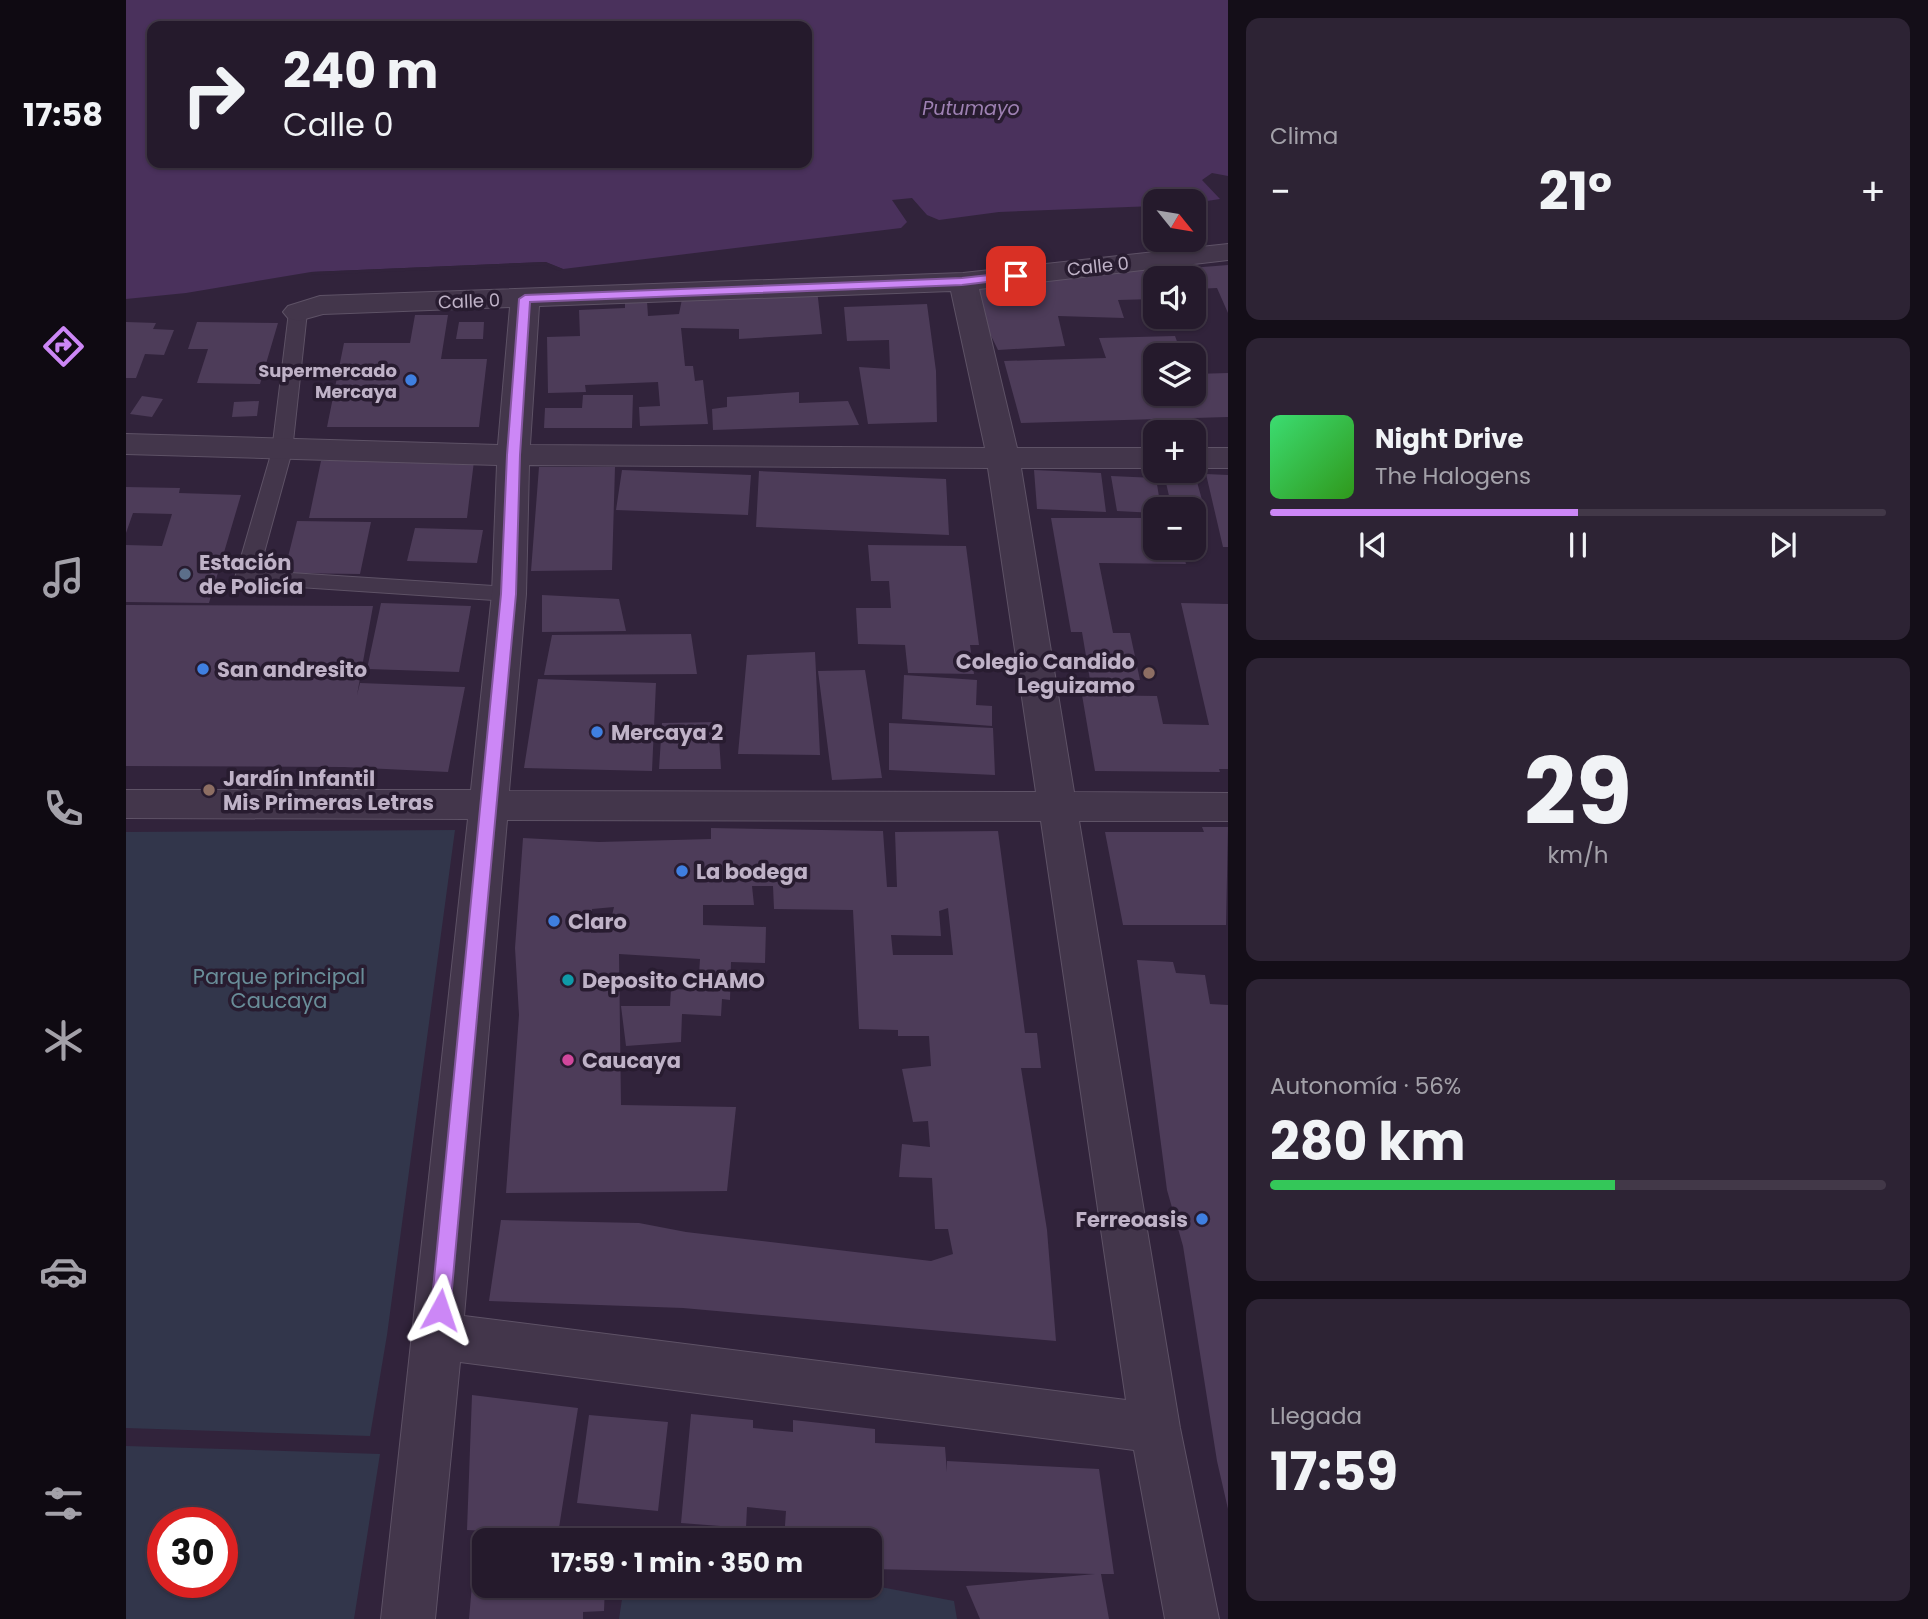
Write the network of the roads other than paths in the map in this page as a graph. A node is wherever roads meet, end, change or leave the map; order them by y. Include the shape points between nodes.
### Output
1 (1228, 252) edge
2 (962, 282) junction
3 (525, 299) junction
4 (298, 312) joint
5 (126, 444) edge
6 (282, 451) junction
7 (513, 455) junction
8 (1003, 458) junction
9 (1143, 458) edge
10 (1206, 458) edge
11 (1228, 458) edge
12 (509, 594) junction
13 (126, 804) edge
14 (1056, 805) junction
15 (487, 806) junction
16 (1228, 807) edge
17 (438, 1336) junction
18 (1155, 1428) junction
19 (408, 1619) edge
20 (1192, 1619) edge

1 - 2 street, Calle 0
2 - 3 street, Calle 0
2 - 8 street
3 - 4 street, Calle 0 via 320,305
3 - 7 street
4 - 6 lane
5 - 6 street
6 - 7 street
6 - 12 lane via 246,578
7 - 8 street
7 - 12 street
8 - 9 street
8 - 14 street
10 - 11 street
12 - 15 street
13 - 15 street
14 - 15 street
14 - 16 street
14 - 18 street
15 - 17 street
17 - 18 street
17 - 19 street
18 - 20 street

